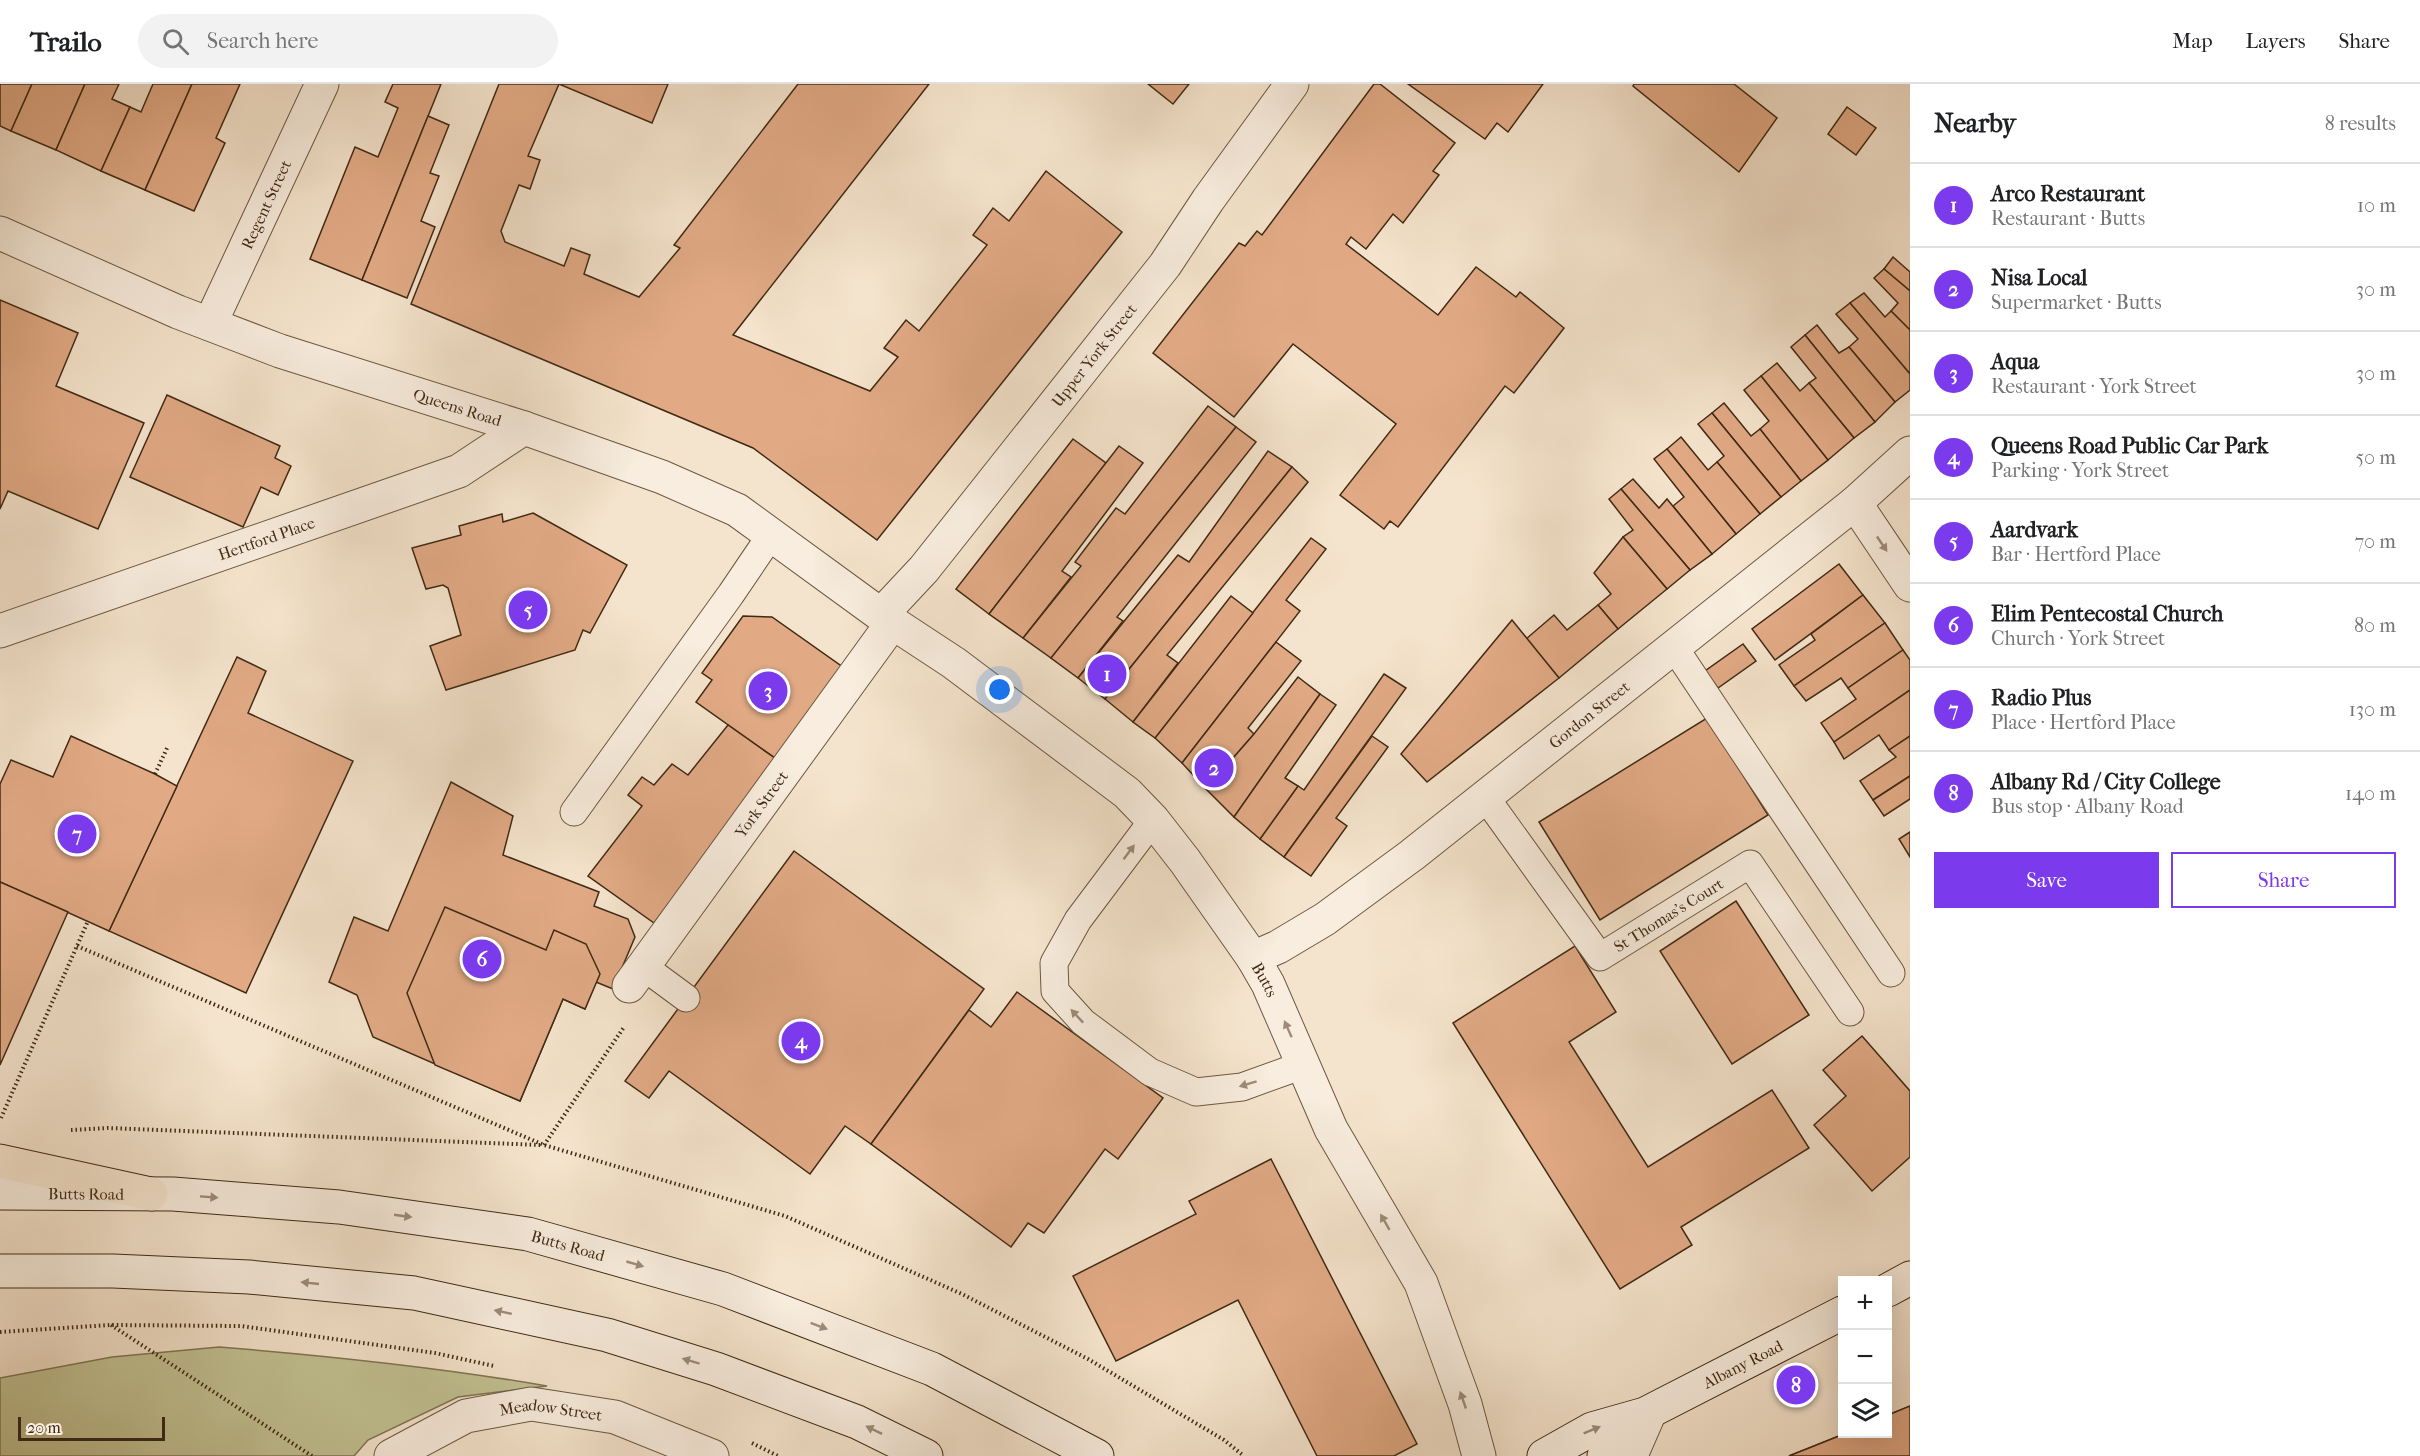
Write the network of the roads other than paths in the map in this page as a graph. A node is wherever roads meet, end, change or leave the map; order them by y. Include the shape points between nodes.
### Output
1 (322, 84) edge
2 (1292, 84) edge
3 (0, 233) edge
4 (210, 324) junction
5 (524, 428) junction
6 (1910, 453) edge
7 (1855, 503) junction
8 (771, 535) junction
9 (1910, 585) edge
10 (887, 618) junction
11 (0, 631) edge
12 (1674, 647) junction
13 (1486, 798) junction
14 (574, 812) dead end
15 (1153, 820) junction
16 (1253, 958) junction
17 (1891, 973) dead end
18 (636, 976) joint
19 (686, 998) dead end
20 (1850, 1012) dead end
21 (1303, 1065) junction
22 (0, 1161) edge
23 (0, 1193) edge
24 (151, 1194) junction
25 (0, 1271) edge
26 (1910, 1278) edge
27 (1892, 1287) edge
28 (1838, 1315) edge
29 (1650, 1412) junction
30 (391, 1456) edge
31 (712, 1456) edge
32 (926, 1456) edge
33 (1097, 1456) edge
34 (1479, 1456) edge
35 (1544, 1456) edge
36 (1604, 1456) edge
37 (1634, 1456) edge

1 - 4 street, Regent Street
2 - 10 street, Upper York Street via 1165,265
3 - 4 street, Queens Road
4 - 5 street, Queens Road via 280,351
5 - 8 street, Queens Road via 662,477 737,510
5 - 11 street, Hertford Place via 459,471
6 - 7 street, Gordon Street
7 -> 9 street
7 - 12 street, Gordon Street
8 - 10 street, Queens Road
8 - 14 lane
10 - 15 street, Butts via 954,663 1127,793
10 - 18 street, York Street
12 - 13 street, Gordon Street
12 - 17 lane
13 - 16 street, Gordon Street via 1325,919
13 - 20 lane, St Thomas's Court via 1600,957 1750,864
15 - 16 street, Butts
21 -> 15 lane via 1242,1087 1196,1092 1150,1072 1083,1022 1055,992 1054,963 1078,920
21 -> 16 street, Butts
18 - 19 lane
34 -> 21 street, Butts via 1465,1404 1421,1283 1331,1129
22 - 24 highway
23 - 24 street, Butts Road
24 -> 33 street, Butts Road via 339,1207 528,1234 723,1289 932,1369
32 -> 25 street via 857,1422 705,1365 607,1335 414,1293 249,1276
26 - 27 street
28 - 29 street, Albany Road
35 -> 29 street, Albany Road via 1592,1429
29 - 36 street, Albany Road
29 - 37 lane
30 - 31 street, Meadow Street via 466,1416 531,1404 615,1417

